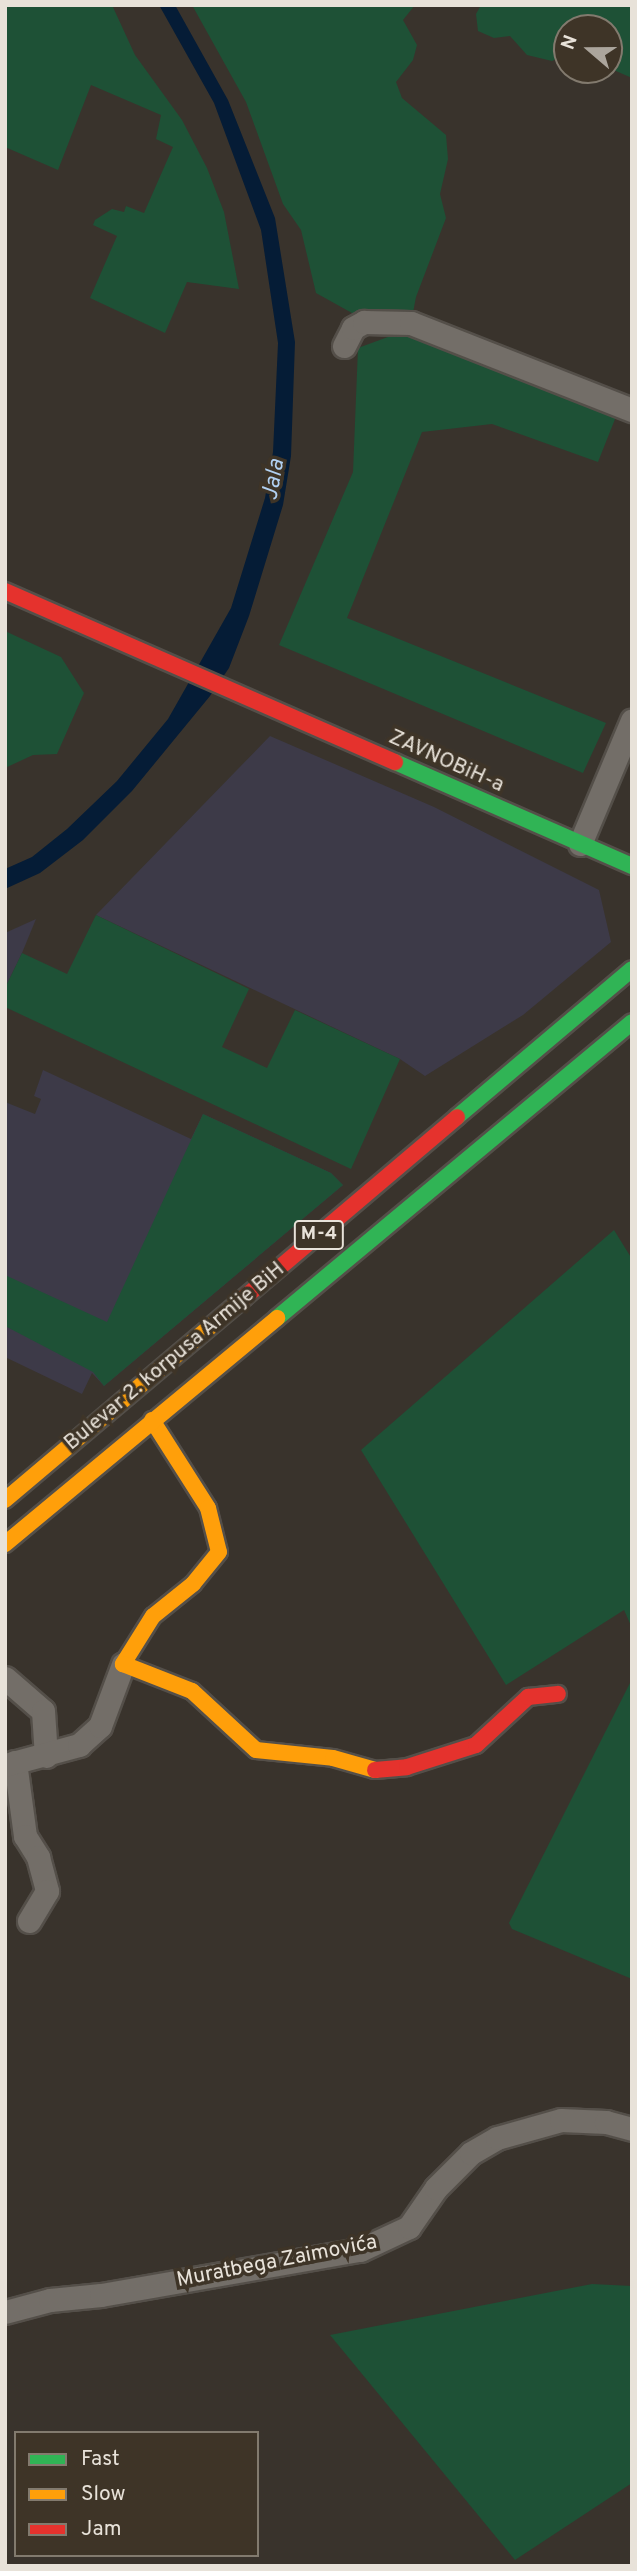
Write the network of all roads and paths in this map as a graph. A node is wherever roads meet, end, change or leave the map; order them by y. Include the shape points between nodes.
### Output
1 (431, 314) dead end
2 (344, 346) dead end
3 (632, 395) edge
4 (632, 410) edge
5 (5, 591) edge
6 (632, 720) edge
7 (580, 844) junction
8 (632, 866) edge
9 (632, 969) edge
10 (632, 1022) edge
11 (152, 1420) junction
12 (5, 1500) edge
13 (5, 1544) edge
14 (123, 1664) junction
15 (5, 1678) edge
16 (558, 1694) dead end
17 (46, 1756) junction
18 (10, 1764) edge
19 (29, 1921) dead end
20 (632, 2130) edge
21 (5, 2312) edge

1 - 3 street
2 - 4 street via 353,328 364,322 411,323
5 - 7 main road, ZAVNOBiH-a
6 - 7 street
7 - 8 main road, ZAVNOBiH-a
9 - 12 main road, Bulevar 2. korpusa Armije BiH / M-4
10 - 11 main road, Bulevar 2. korpusa Armije BiH / M-4
11 - 13 main road, Bulevar 2. korpusa Armije BiH / M-4
11 - 14 main road, Bulevar 2. korpusa Armije BiH via 208,1508 219,1552 194,1584 153,1616
14 - 16 main road via 192,1692 256,1750 333,1758 374,1770 407,1767 476,1745 528,1697
14 - 17 street, Bulevar 2. korpusa Armije BiH via 100,1726 79,1745
15 - 17 street via 43,1711
17 - 18 street, Bulevar 2. korpusa Armije BiH
18 - 19 street, Bulevar 2. korpusa Armije BiH via 25,1836 38,1857 47,1891
20 - 21 street, Muratbega Zaimovića via 606,2122 561,2120 497,2138 462,2162 409,2227 360,2250 50,2300

